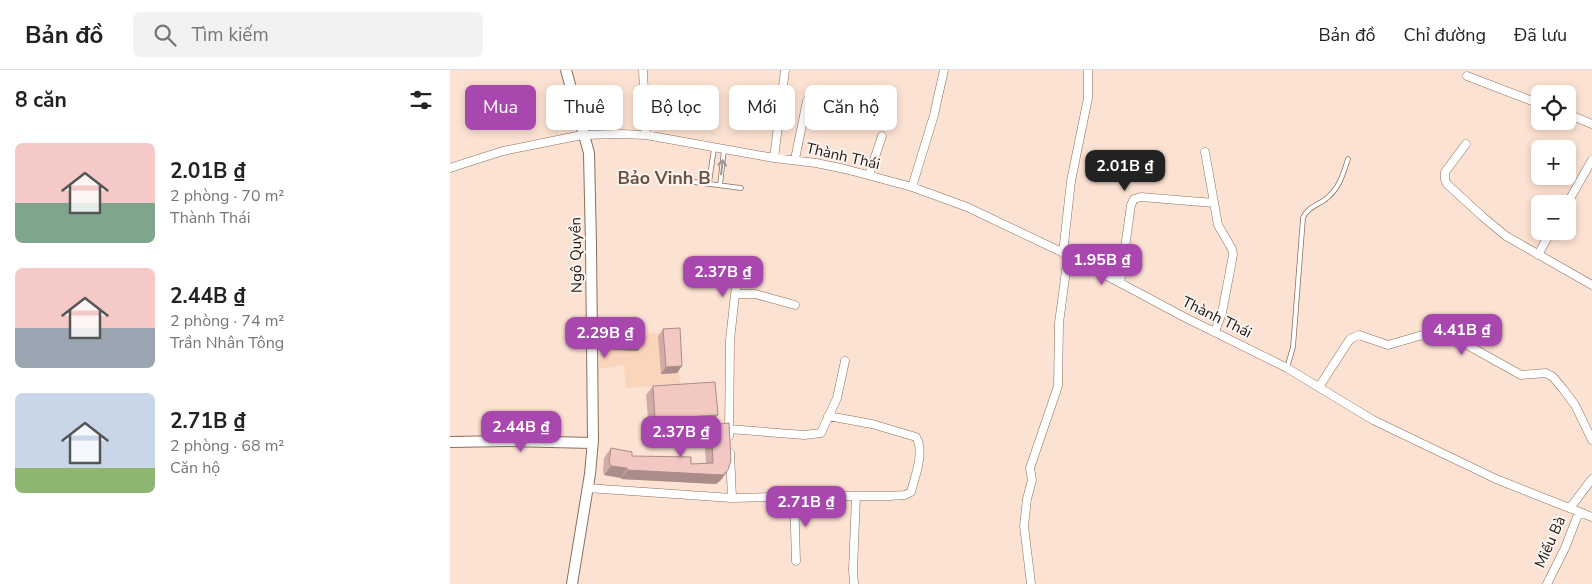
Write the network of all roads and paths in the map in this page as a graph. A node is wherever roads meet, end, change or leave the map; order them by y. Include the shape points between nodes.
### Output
1 (566, 70) edge
2 (643, 70) edge
3 (785, 70) edge
4 (944, 70) edge
5 (1088, 70) edge
6 (1467, 76) dead end
7 (1531, 101) edge
8 (805, 106) edge
9 (1576, 117) edge
10 (1592, 124) edge
11 (582, 135) junction
12 (646, 135) junction
13 (882, 136) dead end
14 (1466, 144) dead end
15 (714, 148) junction
16 (724, 150) junction
17 (1205, 152) dead end
18 (774, 158) junction
19 (795, 159) junction
20 (1348, 159) dead end
21 (1592, 160) edge
22 (450, 168) edge
23 (868, 176) junction
24 (686, 180) dead end
25 (709, 183) junction
26 (720, 184) junction
27 (912, 187) junction
28 (741, 188) dead end
29 (1572, 195) edge
30 (1214, 203) junction
31 (1546, 240) edge
32 (1066, 254) junction
33 (1538, 254) junction
34 (742, 268) dead end
35 (1120, 283) junction
36 (1592, 285) edge
37 (735, 294) junction
38 (795, 304) dead end
39 (1215, 331) junction
40 (845, 361) dead end
41 (1288, 368) junction
42 (1319, 387) junction
43 (828, 416) junction
44 (729, 429) junction
45 (1592, 440) edge
46 (450, 442) edge
47 (593, 443) junction
48 (1592, 479) edge
49 (587, 488) junction
50 (794, 496) junction
51 (856, 496) junction
52 (732, 498) junction
53 (1570, 508) junction
54 (1579, 512) junction
55 (1592, 517) edge
56 (796, 561) dead end
57 (572, 584) edge
58 (854, 584) edge
59 (1031, 584) edge
60 (1547, 584) edge

1 - 11 street, Ngô Quyền
2 - 12 street
3 - 18 street
4 - 27 street
5 - 32 street via 1088,98 1071,181
6 - 7 street
8 - 19 street
9 - 10 street
11 - 12 street, Thành Thái
11 - 22 street, Thành Thái via 503,151
11 - 47 street, Ngô Quyền via 589,153
12 - 15 street, Thành Thái
13 - 23 street
14 - 33 street via 1445,172 1447,184 1506,236
15 - 16 street, Thành Thái
15 - 25 lane
16 - 18 street, Thành Thái
26 -> 16 lane
17 - 30 street
18 - 19 street, Thành Thái
19 - 23 street, Thành Thái
20 - 41 lane via 1333,192 1303,218 1293,347
21 - 29 street
23 - 27 street, Thành Thái
24 - 25 lane
25 - 26 lane
26 - 28 lane
27 - 32 street, Thành Thái via 967,207
30 - 35 street via 1134,199
30 - 39 street via 1218,226 1234,255
31 - 33 street
32 - 35 street, Thành Thái
32 - 59 street via 1058,323 1058,386 1030,468 1032,480 1024,526
33 - 36 street
34 - 37 street
35 - 39 street, Thành Thái
37 - 38 street via 755,294
37 - 44 street via 730,340
39 - 41 street, Thành Thái
40 - 43 street via 837,398
41 - 42 street, Thành Thái
42 - 45 street via 1353,336 1359,335 1388,346 1430,334 1469,346 1521,375 1546,374 1552,377 1575,404
42 - 53 street, Thành Thái via 1373,420 1496,478
43 - 44 street via 819,435
43 - 51 street via 909,434 919,443 918,465 911,492 905,495
44 - 52 street
46 - 47 street
47 - 49 street, Ngô Quyền
48 - 53 street
49 - 52 street
49 - 57 street, Ngô Quyền
50 - 51 street
50 - 52 street
50 - 56 street
51 - 58 street
53 - 54 street, Thành Thái
54 - 55 street, Thành Thái
54 - 60 street, Miếu Bà

